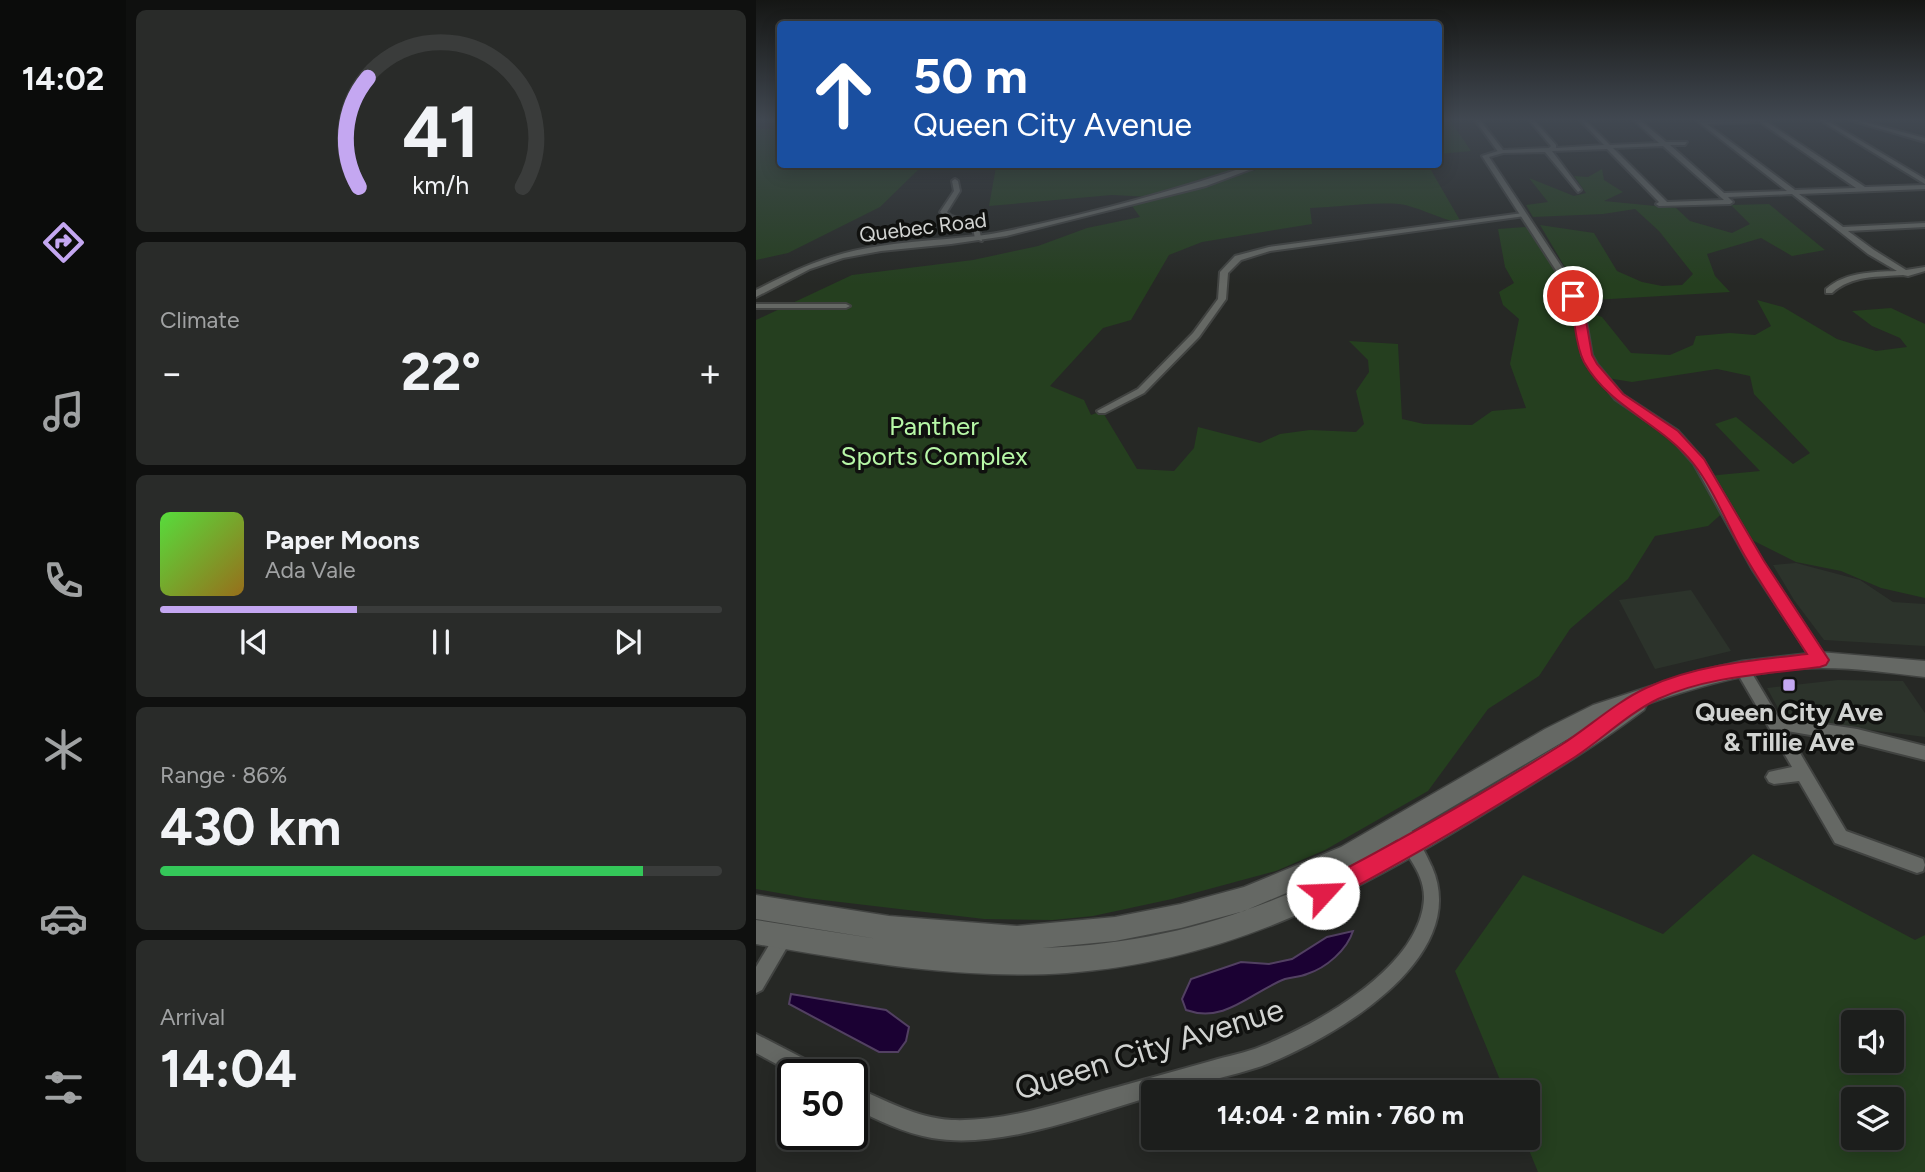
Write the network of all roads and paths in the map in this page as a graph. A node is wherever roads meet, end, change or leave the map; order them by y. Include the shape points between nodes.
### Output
1 (1230, 175) edge
2 (1497, 175) edge
3 (1566, 175) edge
4 (1636, 175) edge
5 (1700, 175) edge
6 (1771, 175) edge
7 (1841, 175) edge
8 (1909, 175) edge
9 (955, 181) dead end
10 (1925, 185) edge
11 (1578, 190) dead end
12 (1864, 190) junction
13 (1795, 193) junction
14 (1723, 195) junction
15 (1665, 204) junction
16 (1655, 205) dead end
17 (1523, 215) junction
18 (1925, 225) edge
19 (1841, 229) junction
20 (979, 239) junction
21 (1925, 269) edge
22 (1908, 274) junction
23 (1829, 291) dead end
24 (756, 294) edge
25 (756, 306) edge
26 (846, 306) dead end
27 (1102, 411) dead end
28 (1820, 660) junction
29 (1742, 669) junction
30 (1925, 669) edge
31 (1774, 723) junction
32 (1925, 752) edge
33 (1803, 773) junction
34 (1774, 778) dead end
35 (1405, 836) junction
36 (1917, 865) dead end
37 (756, 907) edge
38 (797, 915) junction
39 (756, 932) edge
40 (784, 937) junction
41 (756, 984) edge
42 (756, 1043) edge
43 (785, 1059) edge
44 (868, 1105) edge

1 - 20 street, Quebec Road
2 - 17 street
3 - 11 street
4 - 15 street
5 - 14 street
6 - 13 street
7 - 12 street
8 - 10 street
9 - 20 street via 957,191 943,212 976,226
10 - 12 street
12 - 13 street
13 - 14 street
13 - 19 street
14 - 15 street via 1730,202
15 - 16 street
17 - 27 street via 1279,248 1238,258 1224,272 1218,307 1196,335 1141,391
17 - 28 street via 1565,278 1592,365 1619,397 1674,434 1699,462 1758,566
18 - 19 street
19 - 22 street
20 - 24 street, Quebec Road via 841,256 807,267
21 - 22 street
22 - 23 street via 1854,277
25 - 26 street
28 - 29 main road
28 - 30 main road
29 - 31 street
29 - 35 main road via 1651,694 1569,750
31 - 32 street
31 - 33 street
33 - 34 street
33 - 36 street via 1840,837
35 - 38 main road via 1244,899 1115,929 1017,939
35 - 40 main road via 1344,884 1280,911 1142,950 1068,960 1000,961 939,958
35 - 44 street, Queen City Avenue via 1427,876 1432,898 1416,946 1367,998 1296,1042 1260,1057 985,1130 922,1127
37 - 38 main road
38 - 40 street
39 - 40 main road
40 - 41 street
42 - 43 street

